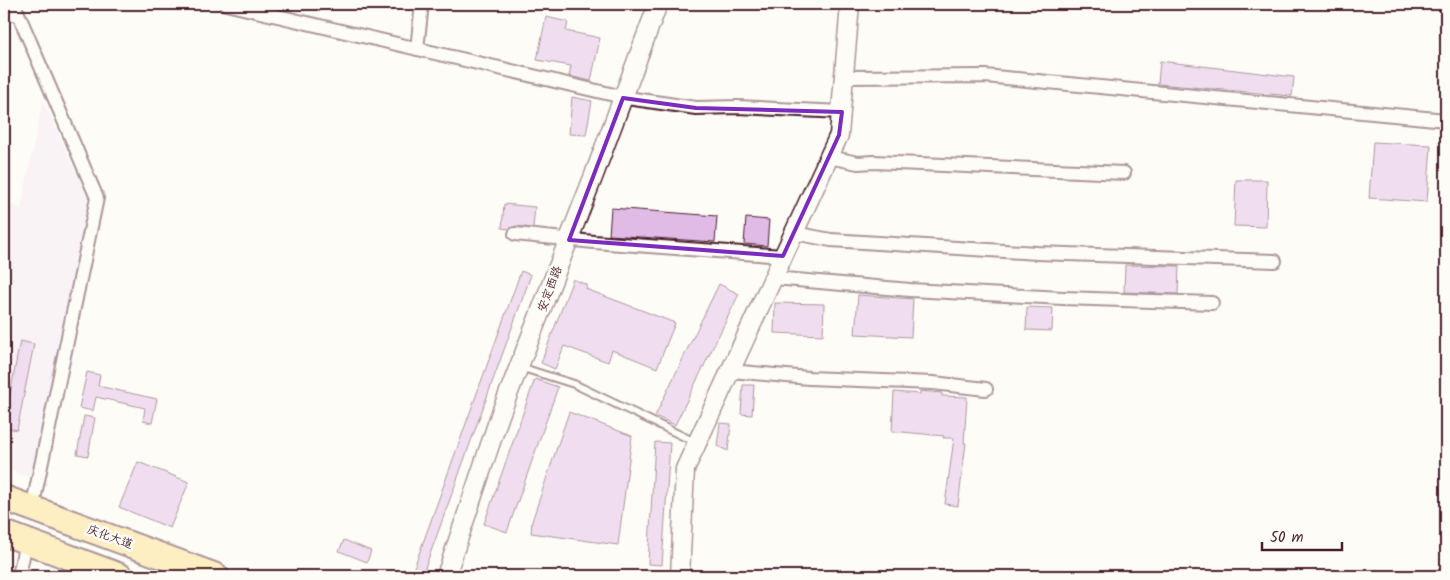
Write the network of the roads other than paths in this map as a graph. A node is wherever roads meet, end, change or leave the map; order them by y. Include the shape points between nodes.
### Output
1 (14, 4) edge
2 (226, 4) edge
3 (422, 4) edge
4 (658, 4) edge
5 (666, 4) edge
6 (850, 4) edge
7 (4, 14) edge
8 (20, 19) junction
9 (417, 49) junction
10 (845, 77) junction
11 (627, 98) junction
12 (842, 112) junction
13 (1446, 120) edge
14 (830, 157) junction
15 (1124, 173) dead end
16 (794, 233) junction
17 (515, 234) dead end
18 (573, 240) junction
19 (783, 256) junction
20 (1274, 261) dead end
21 (774, 278) junction
22 (1212, 303) dead end
23 (526, 369) junction
24 (730, 371) junction
25 (986, 389) dead end
26 (697, 443) junction
27 (4, 498) edge
28 (32, 509) junction
29 (4, 533) edge
30 (26, 541) junction
31 (19, 576) edge
32 (120, 576) edge
33 (216, 576) edge
34 (446, 576) edge
35 (455, 576) edge
36 (680, 576) edge

1 - 8 street
2 - 9 street
3 - 9 street
4 - 11 street, 安定西路
5 - 11 street, 安定西路
6 - 10 street
7 - 8 lane
8 - 28 street via 97,198
9 - 11 street
10 - 12 street
10 - 13 street via 985,76
11 - 12 street via 696,108
11 - 18 street, 安定西路
12 - 14 street via 840,135
14 - 15 street via 858,163
14 - 16 street
16 - 19 street
16 - 20 street via 831,240 1037,253
17 - 18 street
18 - 19 street
18 - 23 street, 安定西路
18 - 34 street, 安定西路 via 500,415
19 - 21 street
21 - 22 street via 910,290
21 - 24 street
23 - 26 lane via 574,384
23 - 35 street, 安定西路
24 - 25 street
24 - 26 street
26 - 36 street via 685,469
27 - 28 highway, 庆化大道
28 - 33 highway, 庆化大道
29 - 30 highway
30 - 31 street
30 - 32 highway

